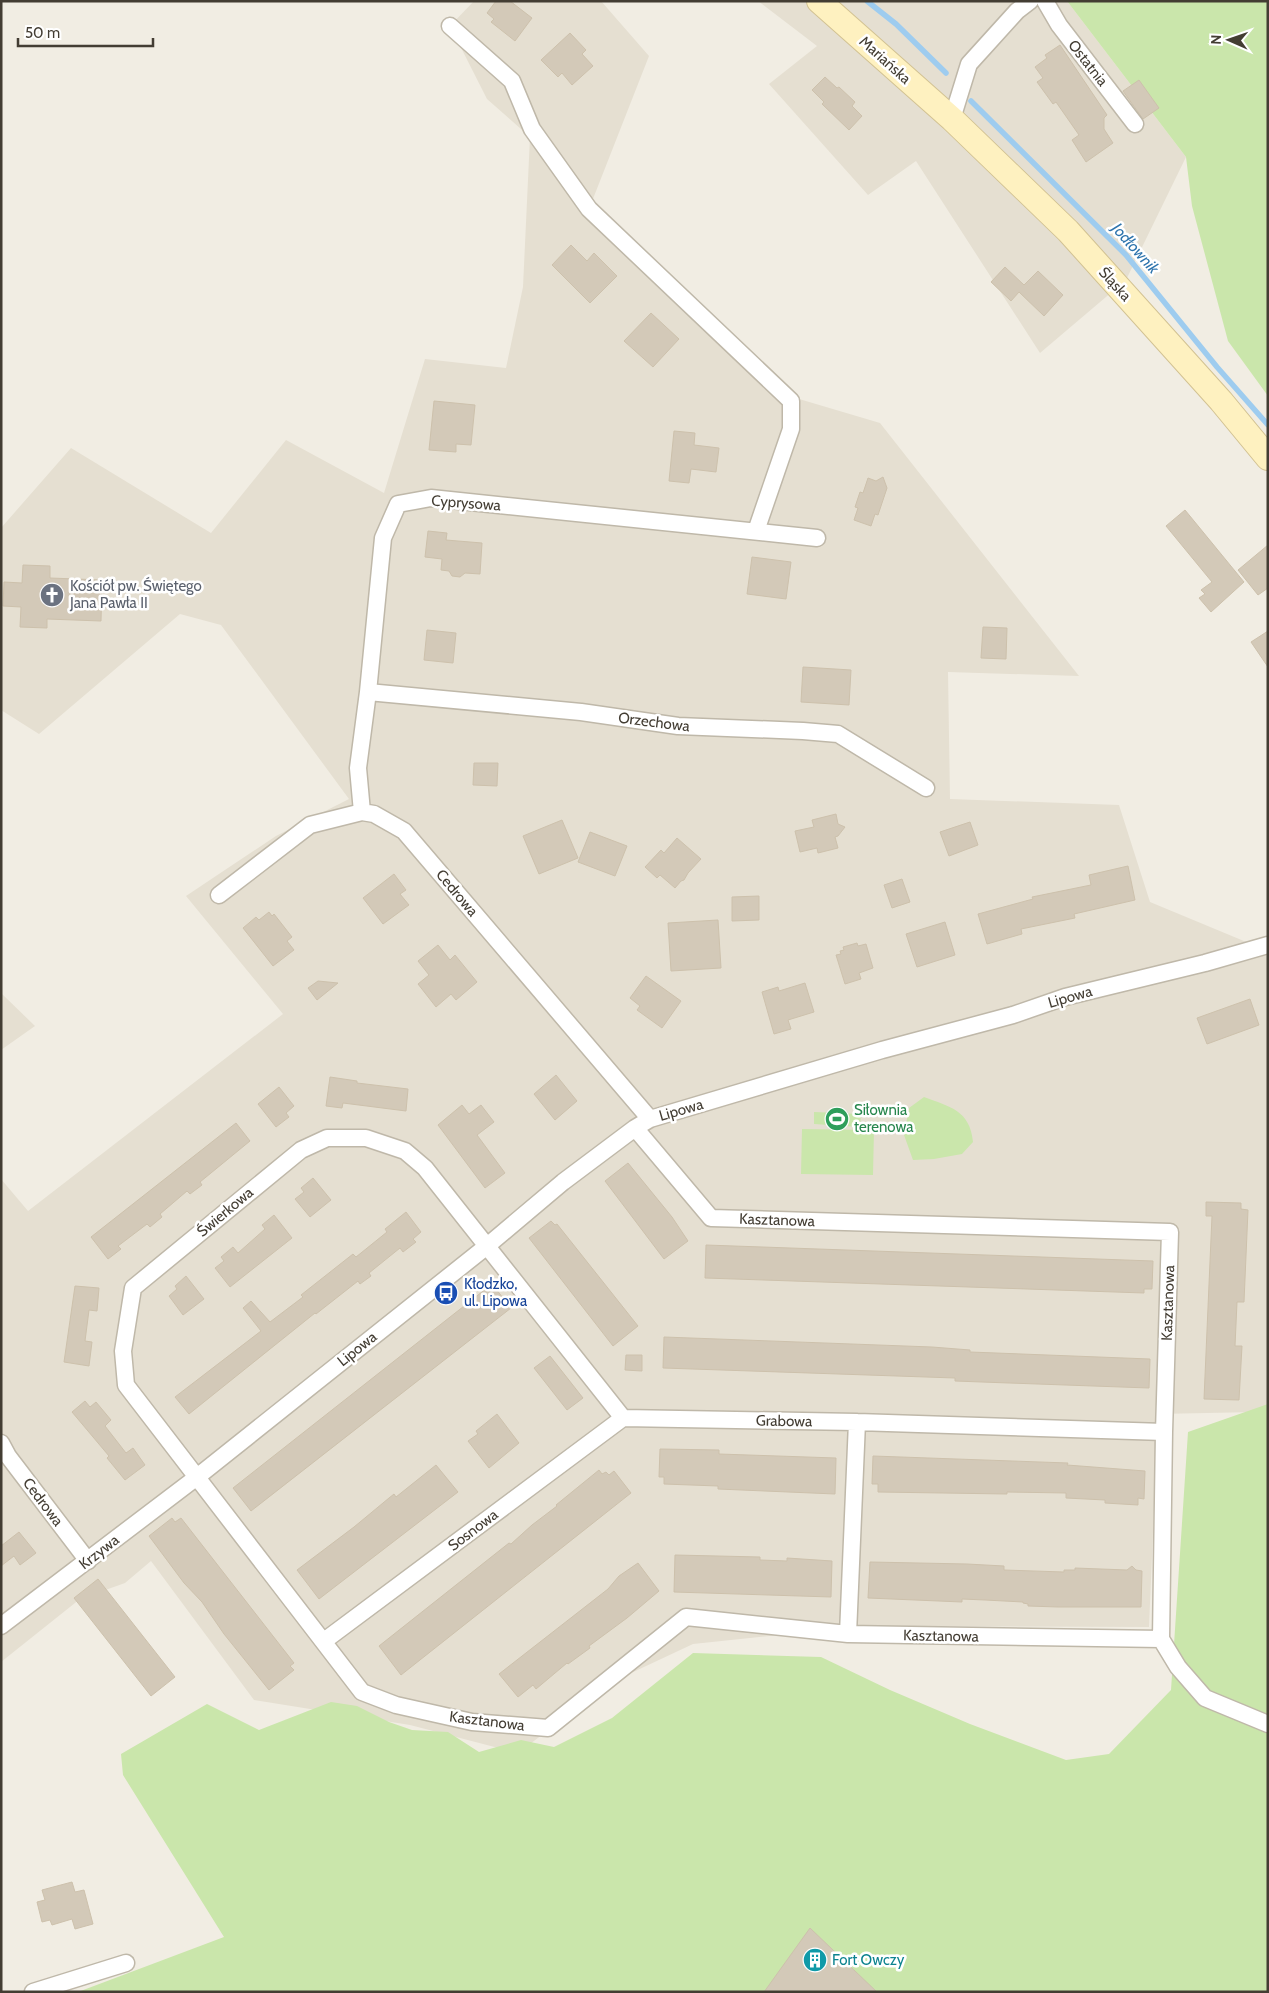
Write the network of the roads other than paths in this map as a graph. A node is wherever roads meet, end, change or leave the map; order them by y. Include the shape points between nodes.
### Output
1 (819, 1) edge
2 (1030, 1) edge
3 (1045, 1) edge
4 (450, 26) dead end
5 (952, 119) junction
6 (1135, 124) dead end
7 (1268, 458) edge
8 (756, 531) junction
9 (817, 538) dead end
10 (368, 692) junction
11 (926, 788) dead end
12 (362, 812) junction
13 (219, 895) dead end
14 (1268, 945) edge
15 (650, 1119) junction
16 (634, 1128) junction
17 (487, 1246) junction
18 (623, 1418) junction
19 (857, 1422) junction
20 (1164, 1432) junction
21 (1, 1442) edge
22 (196, 1477) junction
23 (88, 1561) junction
24 (4, 1618) edge
25 (848, 1634) junction
26 (1161, 1639) junction
27 (324, 1641) junction
28 (1268, 1724) edge
29 (126, 1963) dead end
30 (33, 1992) edge

1 - 5 street, Mariańska
2 - 5 street via 969,64
3 - 6 street, Ostatnia via 1059,26
4 - 8 street via 512,82 532,129 589,209 791,401 791,429
5 - 7 street, Śląska via 1068,231
8 - 9 street, Cyprysowa
8 - 10 street, Cyprysowa via 432,498 398,504 383,538
10 - 11 street, Orzechowa via 581,712 678,726 838,734
10 - 12 street, Cyprysowa via 358,768
12 - 13 street via 310,825
12 - 15 street, Cedrowa via 374,814 404,831
14 - 15 street, Lipowa via 1065,997
15 - 16 street, Lipowa
16 - 17 street, Lipowa
16 - 20 street, Kasztanowa via 711,1218 1170,1232
17 - 18 street
17 - 22 street, Lipowa
17 - 22 street, Świerkowa via 425,1168 405,1152 366,1138 326,1138 301,1150 133,1288 123,1351 126,1385
18 - 19 street, Grabowa
18 - 27 street, Sosnowa
19 - 20 street, Grabowa
19 - 25 street
20 - 26 street, Kasztanowa
21 - 23 street, Cedrowa via 8,1456
22 - 23 street, Krzywa
22 - 27 street, Kasztanowa
23 - 24 street, Krzywa
25 - 26 street, Kasztanowa
25 - 27 street, Kasztanowa via 686,1617 548,1728 472,1722 396,1705 362,1692
26 - 28 street via 1178,1667 1205,1698
29 - 30 street

